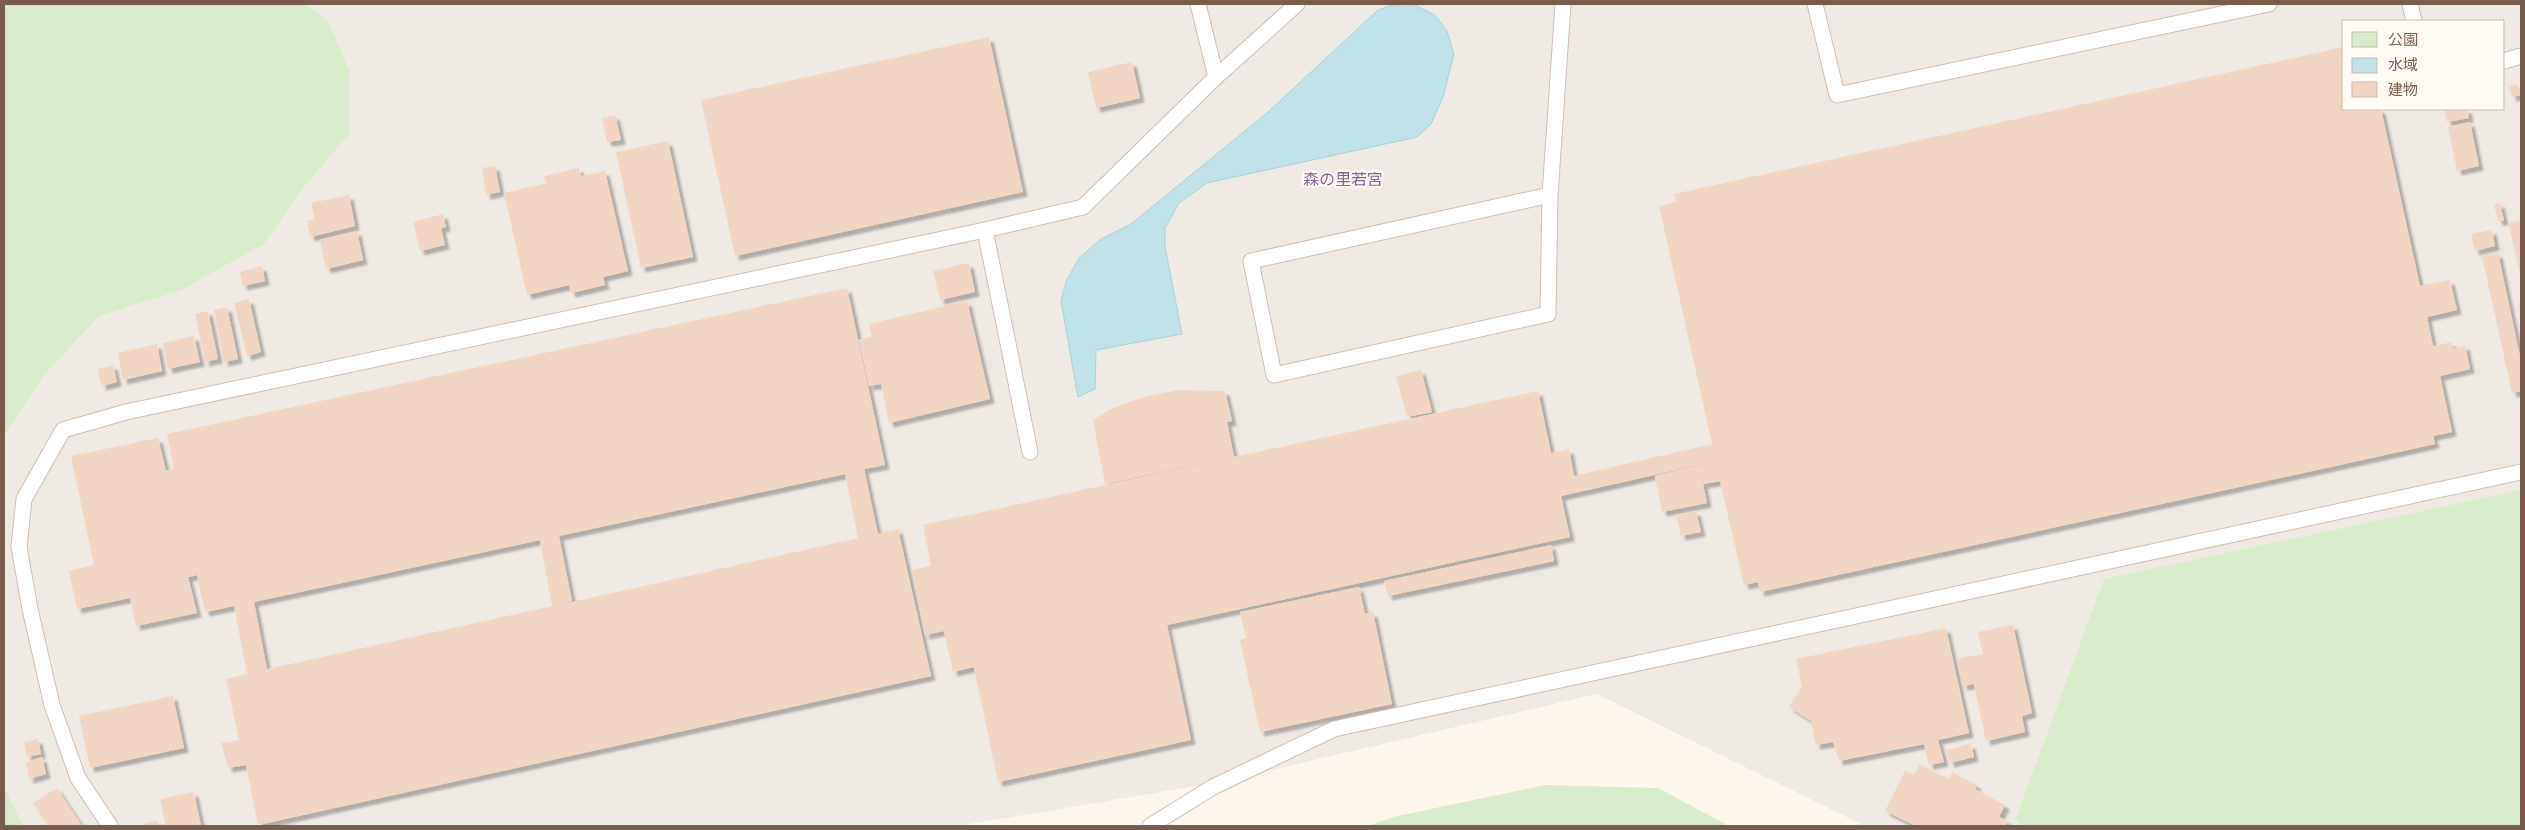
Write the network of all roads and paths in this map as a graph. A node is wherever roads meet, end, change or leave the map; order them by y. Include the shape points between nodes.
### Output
1 (1198, 4) edge
2 (1297, 4) edge
3 (1563, 4) edge
4 (1816, 4) edge
5 (2269, 4) edge
6 (2410, 4) edge
7 (2414, 20) edge
8 (2521, 56) edge
9 (2505, 61) edge
10 (1216, 76) junction
11 (1550, 195) junction
12 (985, 230) junction
13 (1030, 452) dead end
14 (2521, 472) edge
15 (110, 826) edge
16 (1150, 826) edge

1 - 10 lane
2 - 10 lane
3 - 11 lane
4 - 5 lane via 1837,95
6 - 7 lane
8 - 9 lane
10 - 12 lane via 1082,207
11 - 11 lane via 1548,314 1274,375 1251,261
12 - 13 lane
12 - 15 lane via 126,412 62,430 24,499 19,547 52,706 78,778
14 - 16 lane via 1334,729 1214,787

